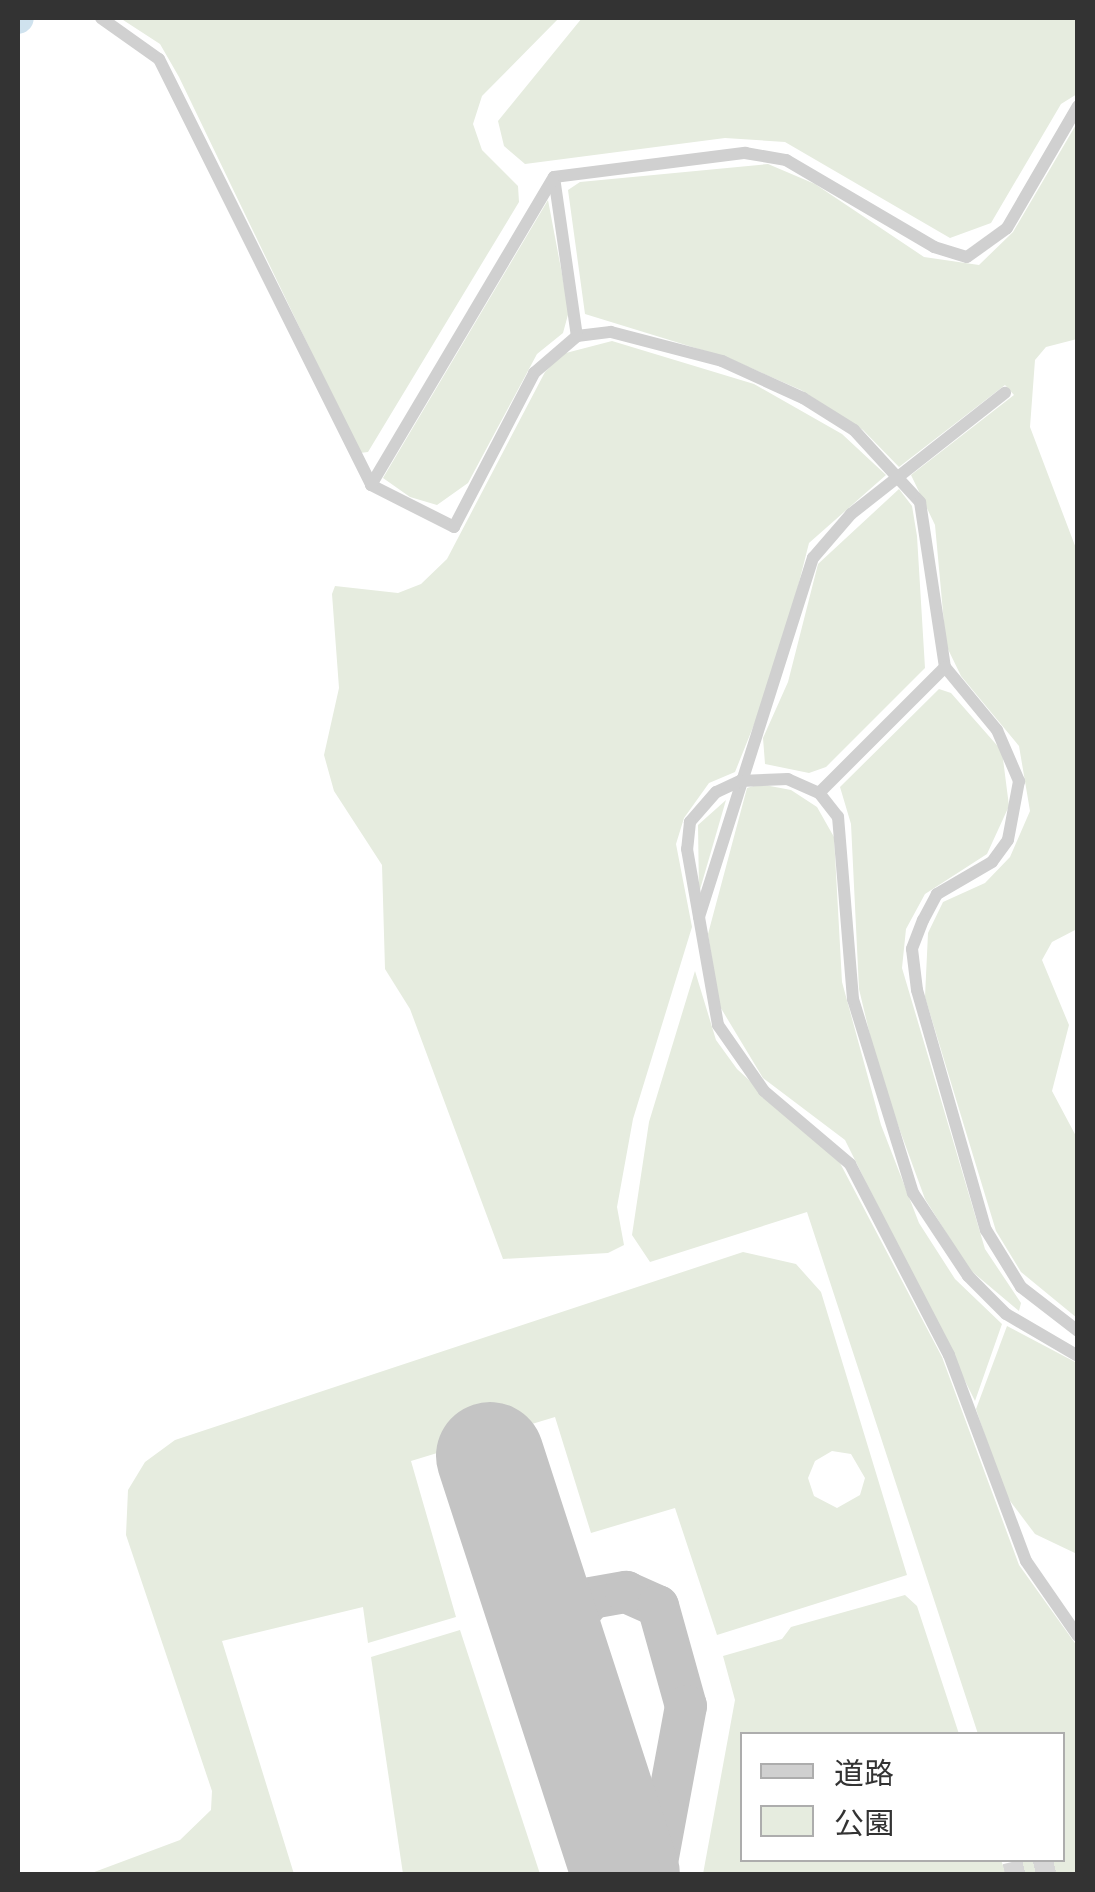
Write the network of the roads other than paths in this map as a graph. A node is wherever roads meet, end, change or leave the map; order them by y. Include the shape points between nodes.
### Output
1 (101, 18) edge
2 (1078, 106) edge
3 (554, 176) junction
4 (577, 336) junction
5 (1005, 393) dead end
6 (898, 475) junction
7 (371, 486) junction
8 (945, 667) junction
9 (740, 781) junction
10 (820, 793) junction
11 (697, 924) junction
12 (1078, 1331) edge
13 (1078, 1356) edge
14 (1078, 1636) edge

1 - 7 street via 159,59
2 - 3 street via 1007,228 967,256 934,247 786,160 745,153
3 - 4 street
3 - 7 street
4 - 6 street via 611,332 722,361 854,430
4 - 7 street via 534,374 454,527
5 - 6 street
6 - 8 street via 920,502
6 - 9 street via 826,536 813,558 784,667
8 - 10 street
8 - 12 street via 1011,751 1018,810 992,862 937,894 912,948 918,990 986,1230 1021,1287
9 - 10 street via 788,779
9 - 11 street
9 - 11 street via 716,792 690,822
10 - 13 street via 838,817 843,844 853,1000 914,1193 968,1276 1006,1314
11 - 14 street via 718,1026 764,1091 850,1164 950,1355 1026,1561

